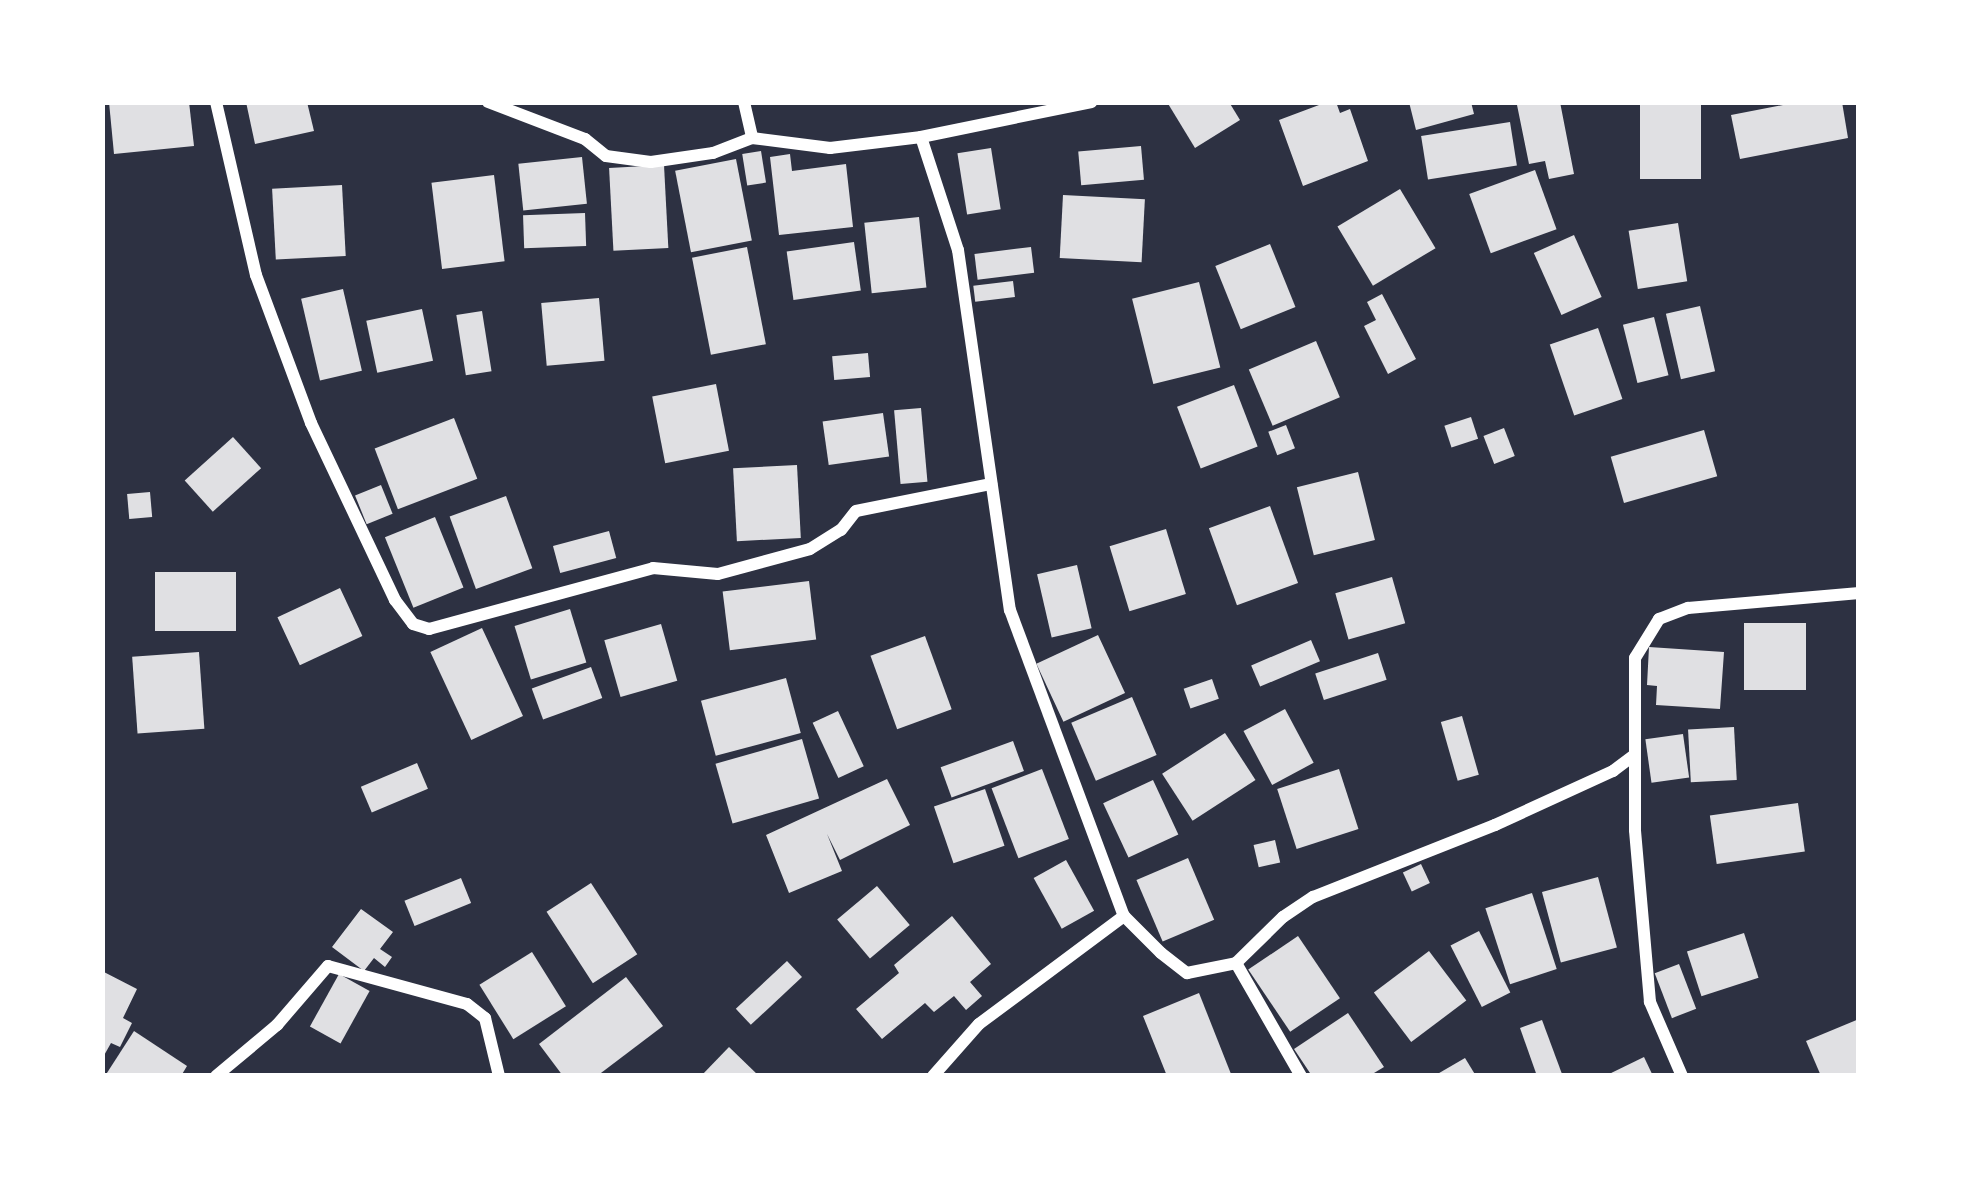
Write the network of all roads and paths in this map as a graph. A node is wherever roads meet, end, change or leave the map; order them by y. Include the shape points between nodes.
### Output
1 (216, 102) edge
2 (488, 102) edge
3 (744, 102) edge
4 (1090, 102) edge
5 (921, 137) junction
6 (752, 138) junction
7 (991, 484) junction
8 (1859, 593) edge
9 (1633, 756) junction
10 (1613, 771) junction
11 (1638, 790) junction
12 (1124, 916) junction
13 (1236, 963) junction
14 (216, 1076) edge
15 (499, 1076) edge
16 (933, 1076) edge
17 (1301, 1076) edge
18 (1682, 1076) edge

1 - 7 street via 256,275 311,423 413,624 429,629 653,568 718,574 810,549 856,511
2 - 6 street via 606,156 651,162
3 - 6 street
4 - 5 street
5 - 6 street via 830,148
5 - 7 street via 958,250
7 - 12 street via 1010,610
8 - 9 street via 1688,608 1660,619 1635,658
9 - 10 street
9 - 11 street
10 - 11 street
10 - 13 street via 1313,897
11 - 18 street via 1650,1002
12 - 13 street via 1187,973
12 - 16 street via 979,1024
13 - 17 street
14 - 15 street via 277,1025 328,966 467,1004 485,1018

